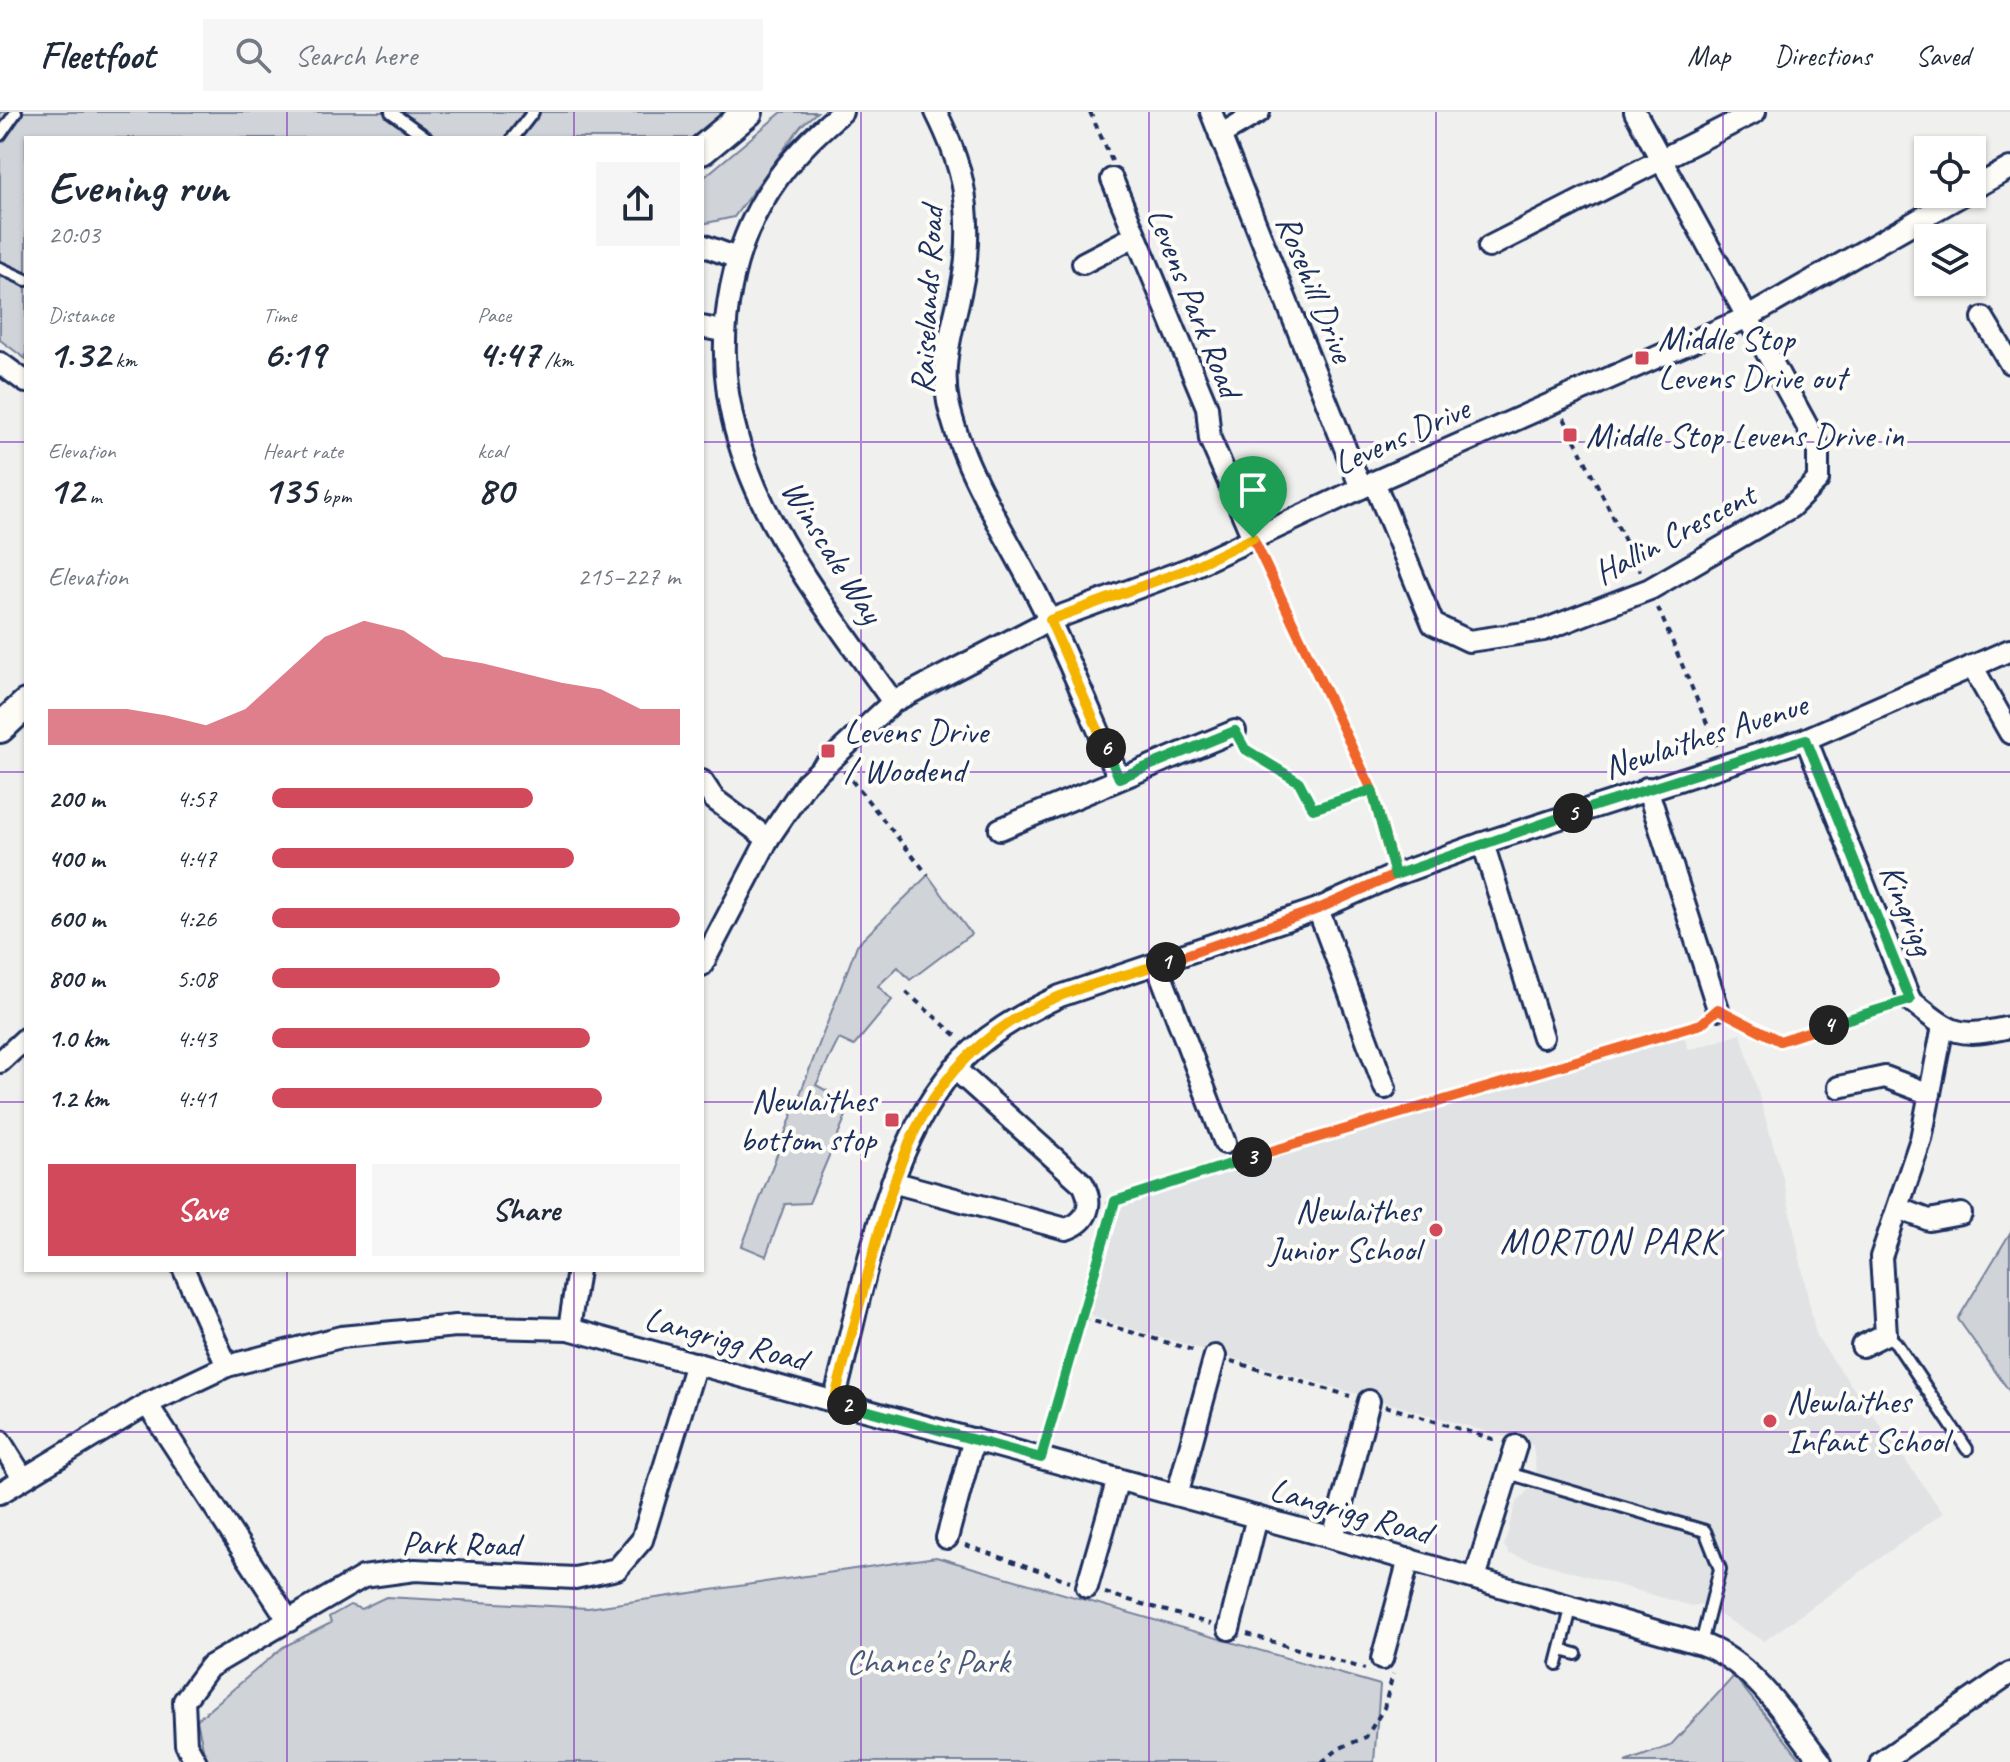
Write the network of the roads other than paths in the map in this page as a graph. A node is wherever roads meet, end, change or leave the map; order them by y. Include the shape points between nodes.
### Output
1 (16, 112) edge
2 (391, 112) edge
3 (533, 112) edge
4 (748, 112) edge
5 (842, 112) edge
6 (936, 112) edge
7 (1211, 112) edge
8 (1259, 112) edge
9 (1635, 112) edge
10 (1755, 112) edge
11 (0, 135) edge
12 (1220, 135) junction
13 (424, 136) edge
14 (515, 136) edge
15 (704, 148) edge
16 (1660, 157) junction
17 (2010, 168) edge
18 (1112, 179) road end
19 (1986, 181) edge
20 (1939, 208) edge
21 (1135, 236) junction
22 (704, 246) edge
23 (1489, 247) dead end
24 (737, 258) junction
25 (1083, 263) dead end
26 (0, 268) edge
27 (24, 279) edge
28 (1748, 317) junction
29 (1983, 318) dead end
30 (712, 329) edge
31 (0, 363) edge
32 (2010, 363) edge
33 (24, 381) edge
34 (1367, 485) junction
35 (1253, 538) junction
36 (1050, 620) junction
37 (2010, 650) edge
38 (1972, 666) junction
39 (893, 702) junction
40 (24, 706) edge
41 (0, 728) edge
42 (1235, 731) road end
43 (2010, 733) edge
44 (1806, 739) junction
45 (1119, 778) junction
46 (704, 784) edge
47 (1647, 788) junction
48 (1000, 829) dead end
49 (768, 839) junction
50 (1483, 843) junction
51 (1318, 909) junction
52 (704, 961) edge
53 (1157, 965) junction
54 (1718, 1009) road end
55 (1943, 1026) junction
56 (2010, 1027) edge
57 (1543, 1037) dead end
58 (24, 1040) edge
59 (0, 1062) edge
60 (954, 1068) junction
61 (1839, 1087) dead end
62 (1385, 1088) dead end
63 (1930, 1094) junction
64 (1225, 1143) dead end
65 (892, 1182) junction
66 (1898, 1208) junction
67 (1961, 1214) dead end
68 (185, 1272) edge
69 (578, 1272) edge
70 (569, 1329) junction
71 (1886, 1334) junction
72 (1862, 1346) dead end
73 (1215, 1356) road end
74 (696, 1363) junction
75 (227, 1366) junction
76 (834, 1401) junction
77 (1369, 1401) road end
78 (147, 1404) junction
79 (974, 1439) junction
80 (0, 1441) edge
81 (1516, 1446) road end
82 (1967, 1449) dead end
83 (1508, 1473) junction
84 (23, 1478) junction
85 (1118, 1479) junction
86 (0, 1493) edge
87 (1177, 1495) junction
88 (1257, 1517) junction
89 (947, 1538) road end
90 (1333, 1538) junction
91 (1409, 1559) junction
92 (1475, 1578) junction
93 (1087, 1587) road end
94 (1572, 1605) junction
95 (289, 1621) junction
96 (1229, 1629) road end
97 (1701, 1644) junction
98 (1561, 1650) junction
99 (1576, 1654) dead end
100 (1557, 1664) dead end
101 (1379, 1668) road end
102 (2010, 1673) edge
103 (196, 1762) edge
104 (1821, 1762) edge
105 (1881, 1762) edge

1 - 11 lane
2 - 13 lane
3 - 14 lane
4 - 15 main road
5 - 24 street, Winscale Way via 773,181 740,242
6 - 36 street, Raiselands Road via 958,156 966,205 966,259 949,340 948,401 968,459
7 - 12 street, Rosehill Drive
8 - 12 street
9 - 16 street, Hallin Crescent
10 - 16 street
12 - 34 street, Rosehill Drive
16 - 23 street
16 - 28 street, Hallin Crescent
17 - 19 street
18 - 21 street, Levens Park Road
20 - 28 street, Levens Drive
21 - 25 street
21 - 35 street, Levens Park Road via 1207,407 1210,439
22 - 24 street
24 - 30 street, Winscale Way
26 - 27 lane
28 - 34 street, Levens Drive
28 - 34 street, Hallin Crescent via 1818,446 1818,480 1791,507 1650,589 1544,630 1469,641 1433,624
29 - 32 street
30 - 39 street, Winscale Way via 733,425 756,490 787,551
31 - 33 street
34 - 35 street, Levens Drive
35 - 36 street, Levens Drive via 1188,569
36 - 39 street, Levens Drive
36 - 45 street, Raiselands Road
37 - 38 street, Newlaithes Avenue
38 - 43 street
38 - 44 street, Newlaithes Avenue
39 - 49 street, Levens Drive via 806,783
40 - 41 main road
42 - 45 street
44 - 47 street, Newlaithes Avenue
44 - 55 street, Kingrigg via 1910,1000
45 - 48 street
46 - 49 street via 714,799
47 - 50 street, Newlaithes Avenue
47 - 54 street
49 - 52 street, Levens Drive
50 - 51 street, Newlaithes Avenue
50 - 57 street
51 - 53 street, Newlaithes Avenue
51 - 62 street
53 - 60 street, Newlaithes Avenue via 1027,1012
53 - 64 street
55 - 56 street, Kingrigg via 1971,1036
55 - 63 street
58 - 59 street
60 - 65 street, Newlaithes Avenue via 916,1123
60 - 65 street via 1083,1184 1088,1211 1077,1226 1066,1229
61 - 63 street via 1885,1077
63 - 66 street
65 - 76 street, Newlaithes Avenue
66 - 67 street via 1929,1220
66 - 71 street via 1881,1257
68 - 75 street
69 - 70 street
70 - 74 street, Langrigg Road
70 - 75 street, Langrigg Road via 456,1326 341,1337
71 - 72 street
71 - 82 lane
73 - 87 street
74 - 76 street, Langrigg Road
74 - 95 street, Park Road via 642,1540 617,1569 575,1578 415,1570 363,1577
75 - 78 street, Langrigg Road
76 - 79 street, Langrigg Road
77 - 90 street
78 - 84 street, Langrigg Road
78 - 95 street
79 - 85 street, Langrigg Road
79 - 89 street
80 - 84 street
81 - 83 street
83 - 92 street
83 - 97 lane via 1705,1531 1720,1569
84 - 86 street, Langrigg Road
85 - 87 street, Langrigg Road
85 - 93 street
87 - 88 street, Langrigg Road
88 - 90 street, Langrigg Road
88 - 96 street
90 - 91 street, Langrigg Road
91 - 92 street, Langrigg Road
91 - 101 street
92 - 94 street, Langrigg Road
94 - 97 street, Langrigg Road
94 - 98 lane
95 - 103 street, Park Road via 209,1667 184,1701 186,1744
97 - 104 street, Langrigg Road via 1719,1650 1760,1686
98 - 99 lane
98 - 100 lane
102 - 105 street

